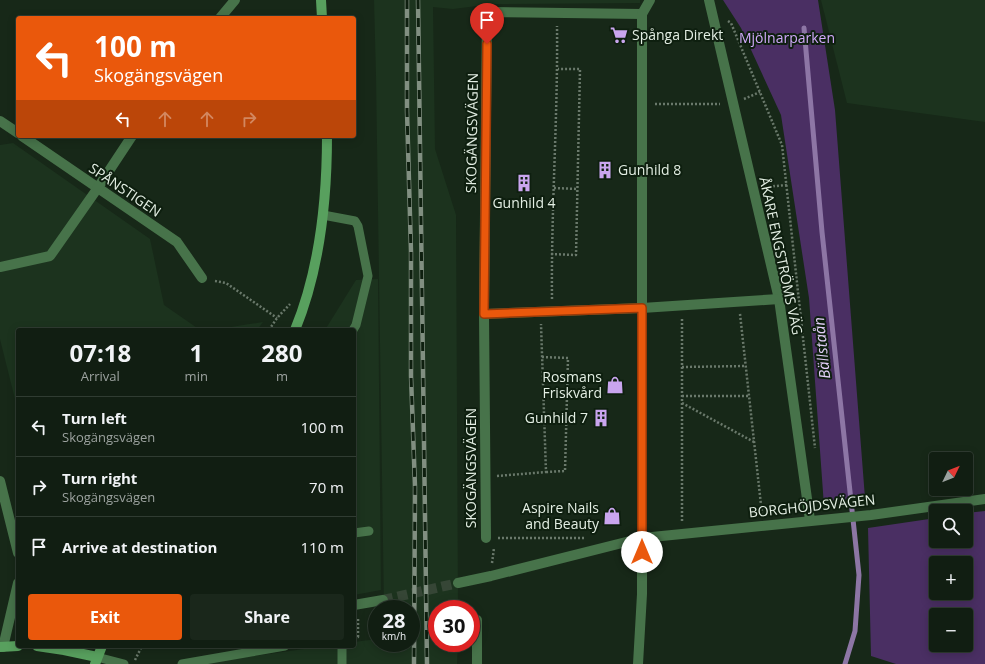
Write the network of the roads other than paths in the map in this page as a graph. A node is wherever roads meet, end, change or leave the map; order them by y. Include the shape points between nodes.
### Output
1 (235, 0) edge
2 (321, 0) edge
3 (650, 0) edge
4 (710, 2) edge
5 (642, 14) junction
6 (222, 16) edge
7 (322, 16) edge
8 (0, 121) edge
9 (16, 132) edge
10 (25, 138) edge
11 (131, 138) edge
12 (327, 138) edge
13 (97, 189) junction
14 (323, 215) junction
15 (0, 267) edge
16 (202, 278) road end
17 (779, 299) junction
18 (642, 308) junction
19 (484, 314) junction
20 (296, 328) edge
21 (354, 328) edge
22 (0, 481) edge
23 (985, 499) edge
24 (810, 520) junction
25 (369, 531) dead end
26 (356, 533) edge
27 (490, 538) road end
28 (642, 538) junction
29 (16, 544) edge
30 (458, 583) tunnel mouth
31 (16, 591) edge
32 (368, 603) edge
33 (356, 605) edge
34 (16, 646) edge
35 (2, 647) edge
36 (50, 648) edge
37 (101, 648) edge
38 (274, 648) edge
39 (342, 648) edge
40 (477, 652) edge
41 (96, 661) edge
42 (124, 664) edge
43 (182, 664) edge
44 (342, 664) edge
45 (477, 664) edge
46 (638, 664) edge

1 - 6 street
2 - 7 street
3 - 5 street
4 - 17 street, ÅKARE ENGSTRÖMS VÄG
5 - 18 street
5 - 19 street, SKOGÄNGSVÄGEN via 487,12
8 - 9 street
10 - 13 street, SPÅNSTIGEN
11 - 13 street
12 - 14 street
13 - 15 street via 50,256
13 - 16 street, SPÅNSTIGEN via 177,242
14 - 20 street via 317,257
14 - 21 lane via 354,221 358,226 368,276
17 - 18 street
17 - 24 street, ÅKARE ENGSTRÖMS VÄG
18 - 19 street
18 - 28 street
19 - 27 street, SKOGÄNGSVÄGEN via 485,476
22 - 29 street
23 - 24 street, BORGHÖJDSVÄGEN via 871,515
24 - 28 street, BORGHÖJDSVÄGEN
25 - 26 lane
28 - 30 street, BORGHÖJDSVÄGEN
28 - 46 street
31 - 35 street
32 - 33 street
34 - 35 street
36 - 41 street
37 - 41 street
38 - 43 lane
39 - 44 lane
40 - 45 street
41 - 42 lane

